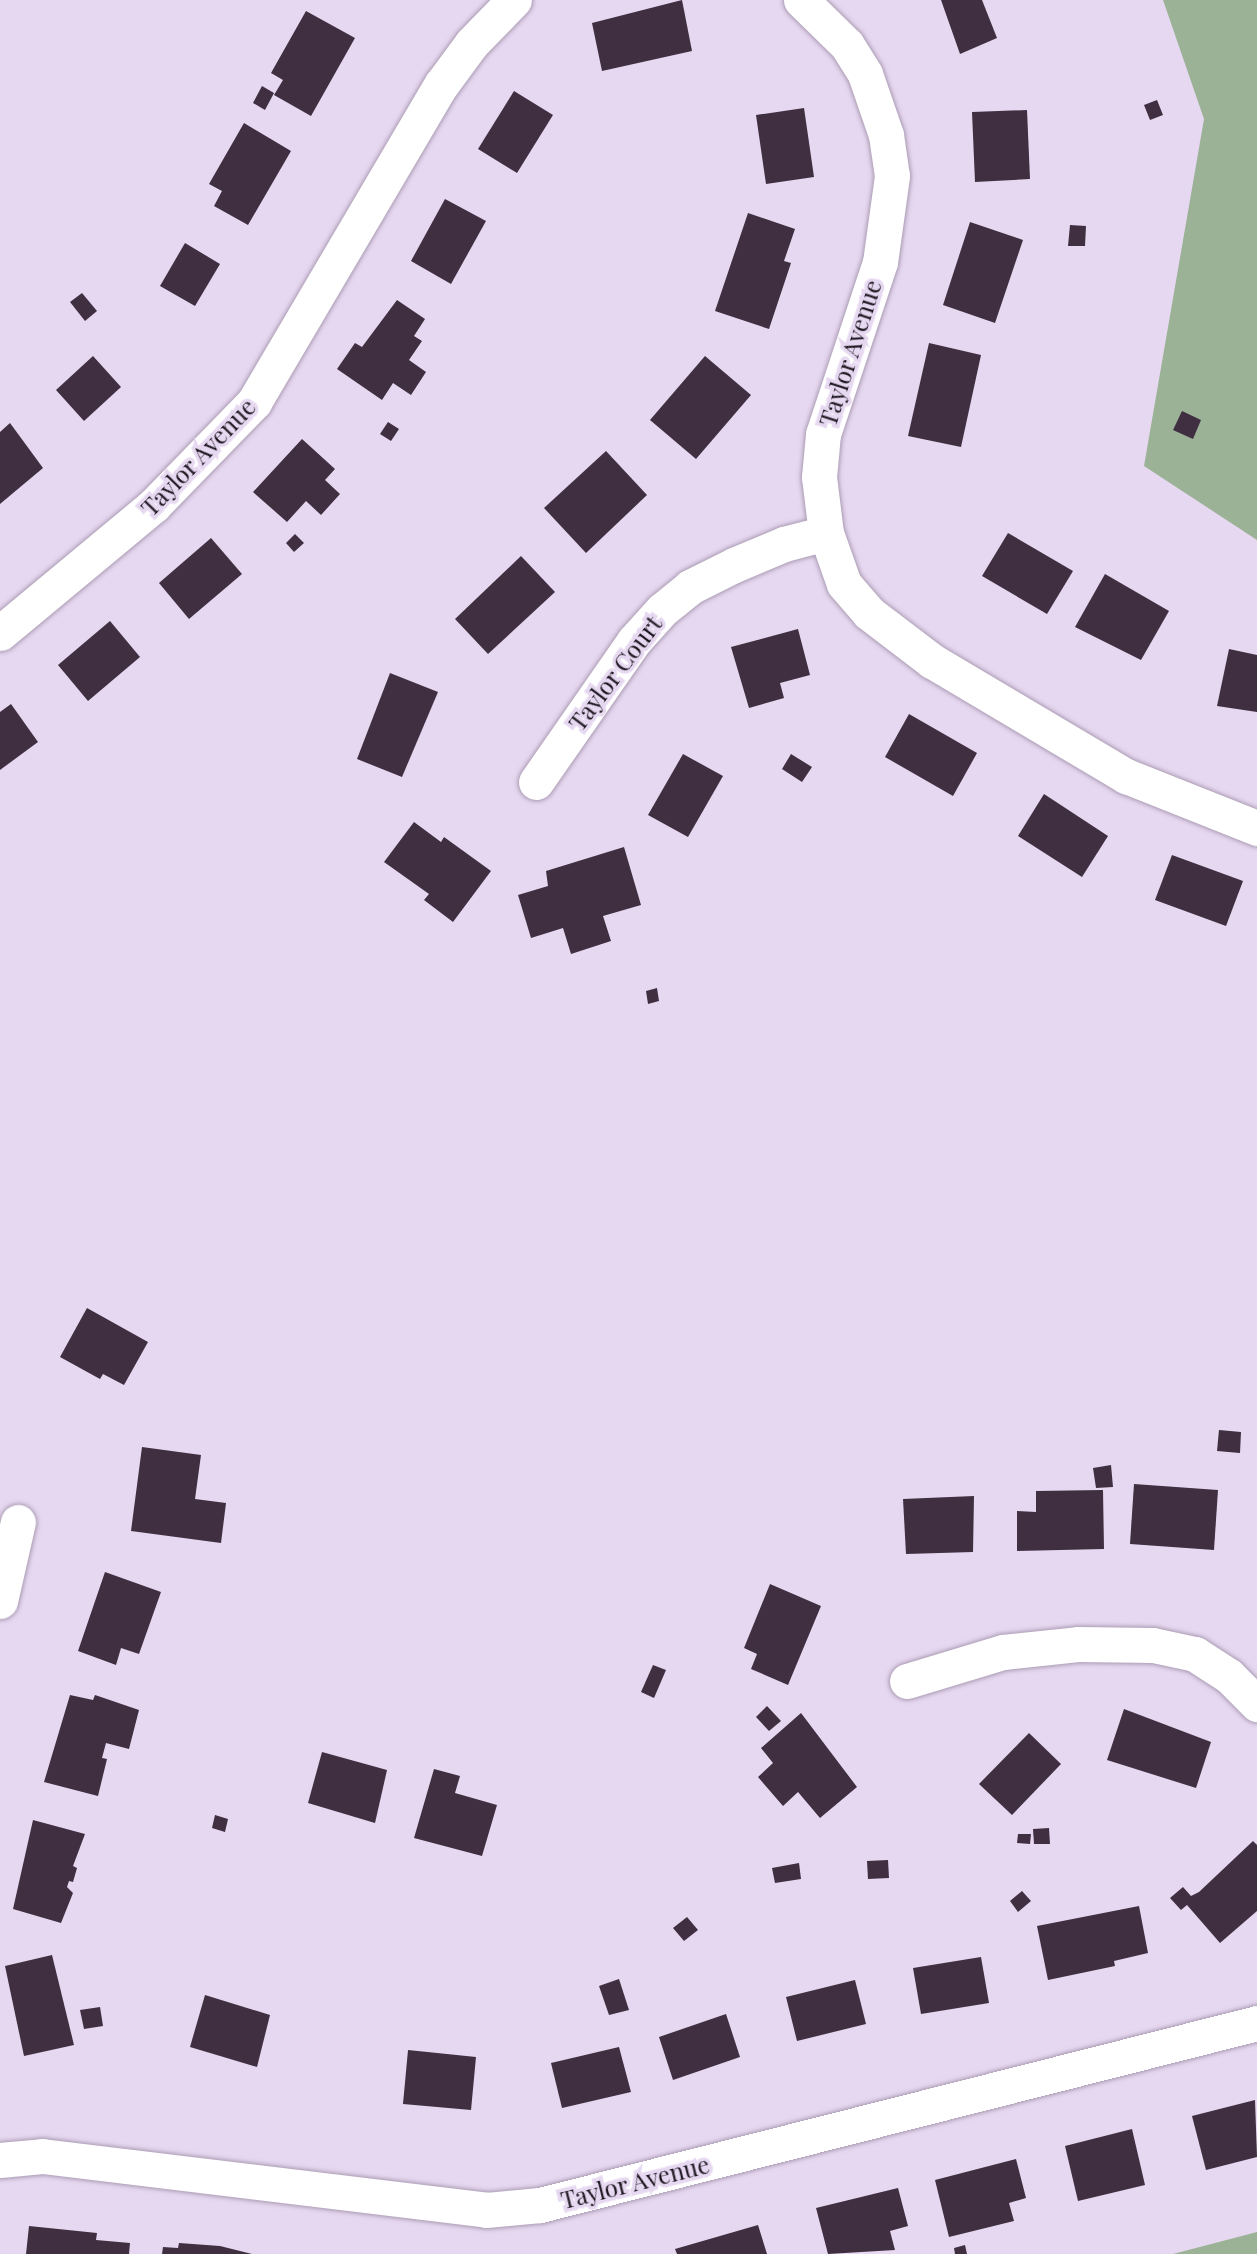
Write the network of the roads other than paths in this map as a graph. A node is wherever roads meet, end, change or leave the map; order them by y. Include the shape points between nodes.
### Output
1 (514, 0) edge
2 (801, 0) edge
3 (826, 533) junction
4 (0, 633) edge
5 (536, 782) dead end
6 (1257, 828) edge
7 (18, 1522) dead end
8 (0, 1601) edge
9 (907, 1681) dead end
10 (1257, 1704) edge
11 (1257, 2023) edge
12 (0, 2160) edge

1 - 4 street, Taylor Avenue via 472,43 441,85 254,402 154,505
2 - 3 street, Taylor Avenue via 847,45 865,74 886,135 892,176 880,262 823,434 819,477
3 - 5 street, Taylor Court via 734,565 690,587 662,610 634,641
3 - 6 street, Taylor Avenue via 855,600 932,660 1126,776
7 - 8 street
9 - 10 street via 1003,1652 1078,1644 1153,1645 1195,1654 1229,1676
11 - 12 street, Taylor Avenue via 540,2206 486,2210 42,2156

